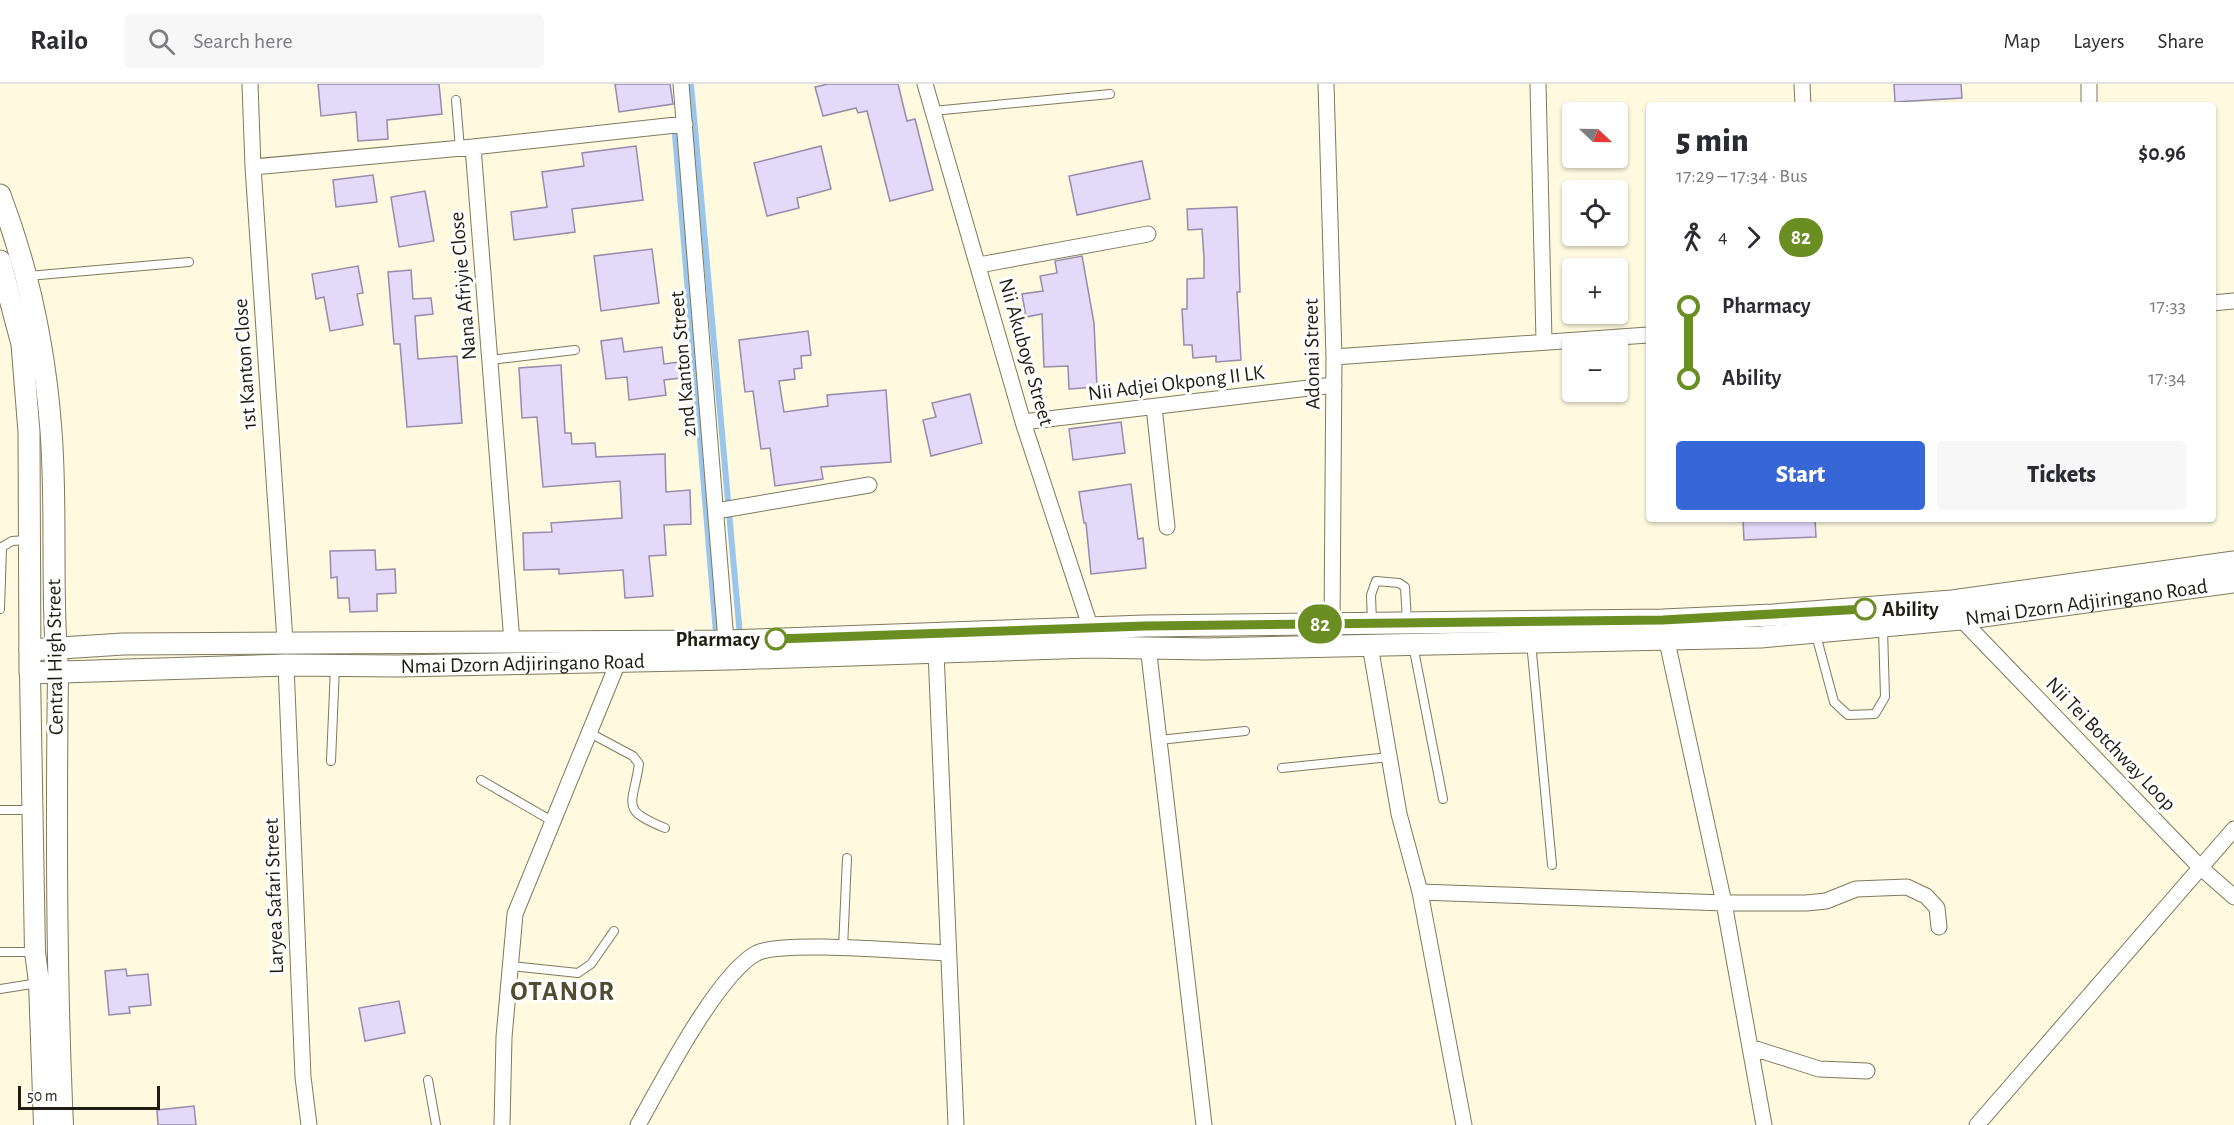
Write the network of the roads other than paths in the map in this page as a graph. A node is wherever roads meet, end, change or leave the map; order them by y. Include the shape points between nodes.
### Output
1 (250, 84) edge
2 (681, 84) edge
3 (925, 84) edge
4 (1326, 84) edge
5 (1538, 84) edge
6 (1802, 84) edge
7 (2089, 84) edge
8 (1110, 94) dead end
9 (456, 100) dead end
10 (1803, 102) edge
11 (2089, 102) edge
12 (933, 111) junction
13 (685, 124) junction
14 (466, 148) junction
15 (253, 167) junction
16 (0, 195) edge
17 (1148, 234) dead end
18 (189, 262) dead end
19 (979, 265) junction
20 (1, 266) edge
21 (26, 276) junction
22 (2234, 301) edge
23 (2216, 303) edge
24 (1646, 335) edge
25 (1544, 340) junction
26 (575, 350) dead end
27 (1334, 357) junction
28 (490, 360) junction
29 (1334, 386) junction
30 (1155, 407) junction
31 (1023, 422) junction
32 (869, 485) dead end
33 (716, 511) junction
34 (1167, 527) dead end
35 (28, 540) junction
36 (2228, 573) edge
37 (0, 609) edge
38 (1961, 619) junction
39 (1372, 623) junction
40 (1407, 623) junction
41 (1332, 624) junction
42 (1205, 626) junction
43 (1883, 627) junction
44 (1091, 629) junction
45 (1815, 633) junction
46 (1666, 638) junction
47 (285, 641) junction
48 (726, 641) junction
49 (1531, 641) junction
50 (512, 642) junction
51 (1413, 643) junction
52 (1370, 645) junction
53 (1148, 646) junction
54 (56, 649) junction
55 (1206, 649) junction
56 (30, 650) junction
57 (936, 652) junction
58 (619, 660) junction
59 (286, 665) junction
60 (335, 665) junction
61 (30, 673) junction
62 (58, 673) junction
63 (1245, 731) dead end
64 (588, 732) junction
65 (1159, 740) junction
66 (1390, 757) junction
67 (331, 761) dead end
68 (1282, 768) dead end
69 (481, 780) dead end
70 (1443, 799) dead end
71 (0, 810) edge
72 (32, 810) junction
73 (552, 821) junction
74 (665, 828) dead end
75 (2234, 829) edge
76 (847, 858) dead end
77 (1552, 865) dead end
78 (2200, 867) junction
79 (1420, 892) junction
80 (2234, 897) edge
81 (1724, 903) junction
82 (1939, 927) dead end
83 (614, 931) dead end
84 (843, 949) junction
85 (0, 952) edge
86 (35, 952) junction
87 (948, 953) junction
88 (511, 966) junction
89 (39, 982) junction
90 (0, 989) edge
91 (1750, 1047) junction
92 (1867, 1071) dead end
93 (429, 1080) dead end
94 (44, 1125) edge
95 (63, 1125) edge
96 (309, 1125) edge
97 (436, 1125) edge
98 (502, 1125) edge
99 (638, 1125) edge
100 (956, 1125) edge
101 (1204, 1125) edge
102 (1464, 1125) edge
103 (1764, 1125) edge
104 (1977, 1125) edge

1 - 15 street, 1st Kanton Close
2 - 13 street, 2nd Kanton Street
3 - 12 street, Nii Akuboye Street
4 - 27 street, Adonai Street
5 - 25 street
6 - 10 street
7 - 11 street
8 - 12 lane
9 - 14 lane
12 - 19 street, Nii Akuboye Street
13 - 14 street
13 - 33 street, 2nd Kanton Street
14 - 15 street
14 - 28 street, Nana Afriyie Close
15 - 47 street, 1st Kanton Close
16 - 21 main road, Central High Street
17 - 19 street
18 - 21 lane
19 - 31 street, Nii Akuboye Street
20 - 35 main road, Central High Street via 22,344 29,432
21 - 54 main road, Central High Street via 43,344 52,433
22 - 23 street
24 - 25 street
25 - 27 street
26 - 28 lane
27 - 29 street, Adonai Street
28 - 50 street, Nana Afriyie Close
29 - 30 street, Nii Adjei Okpong II LK
29 - 41 street, Adonai Street
30 - 31 street, Nii Adjei Okpong II LK
30 - 34 street
31 - 44 street, Nii Akuboye Street
32 - 33 street
33 - 48 street, 2nd Kanton Street
35 - 37 lane via 12,541 2,547
35 - 56 main road, Central High Street
36 - 38 main road, Nmai Dzorn Adjiringano Road
36 - 40 main road, Nmai Dzorn Adjiringano Road via 1868,609 1663,620
38 - 43 main road, Nmai Dzorn Adjiringano Road
38 - 78 street, Nii Tei Botchway Loop
39 - 40 main road, Nmai Dzorn Adjiringano Road
39 - 40 lane via 1372,588 1376,581 1389,581 1405,587
39 - 41 main road, Nmai Dzorn Adjiringano Road
41 - 42 main road, Nmai Dzorn Adjiringano Road
42 - 44 main road, Nmai Dzorn Adjiringano Road
42 - 55 main road
43 - 45 main road, Nmai Dzorn Adjiringano Road
43 - 45 lane via 1885,698 1875,714 1848,715 1834,702
44 - 48 main road, Nmai Dzorn Adjiringano Road
45 - 46 main road, Nmai Dzorn Adjiringano Road
46 - 49 main road, Nmai Dzorn Adjiringano Road
46 - 81 street
47 - 50 main road, Nmai Dzorn Adjiringano Road
47 - 54 main road, Nmai Dzorn Adjiringano Road
48 - 50 main road, Nmai Dzorn Adjiringano Road
49 - 51 main road, Nmai Dzorn Adjiringano Road
49 - 77 lane
51 - 52 main road, Nmai Dzorn Adjiringano Road
51 - 70 lane
52 - 55 main road, Nmai Dzorn Adjiringano Road
52 - 66 street
53 - 55 main road, Nmai Dzorn Adjiringano Road
53 - 57 main road, Nmai Dzorn Adjiringano Road
53 - 65 street
54 - 56 main road, Nmai Dzorn Adjiringano Road
54 - 62 main road, Central High Street
56 - 61 main road, Central High Street
57 - 58 main road, Nmai Dzorn Adjiringano Road
57 - 87 street
58 - 60 main road, Nmai Dzorn Adjiringano Road
58 - 64 street
59 - 60 main road, Nmai Dzorn Adjiringano Road
59 - 62 main road, Nmai Dzorn Adjiringano Road
59 - 96 street, Laryea Safari Street via 303,1077
60 - 67 lane
61 - 62 main road, Nmai Dzorn Adjiringano Road
61 - 72 street, Central High Street
62 - 95 street, Central High Street via 57,975
63 - 65 lane
64 - 73 street
64 - 74 lane via 633,756 639,764 630,802 633,810 641,818
65 - 101 street
66 - 68 lane
66 - 79 street via 1399,814
69 - 73 lane
71 - 72 lane
72 - 86 street, Central High Street
73 - 88 street via 515,914
75 - 78 street
76 - 84 lane
78 - 80 street, Nii Tei Botchway Loop
78 - 104 street
79 - 81 street
79 - 102 street
81 - 82 street via 1806,903 1826,901 1856,889 1907,887 1926,896 1937,908
81 - 91 street
83 - 88 lane via 591,964 578,973
84 - 87 street
84 - 99 street via 791,948 756,954 727,981 680,1050
85 - 86 lane
86 - 89 street, Central High Street
87 - 100 street
88 - 98 street
89 - 90 lane
89 - 94 street, Central High Street
91 - 92 street via 1819,1069
91 - 103 street
93 - 97 lane

